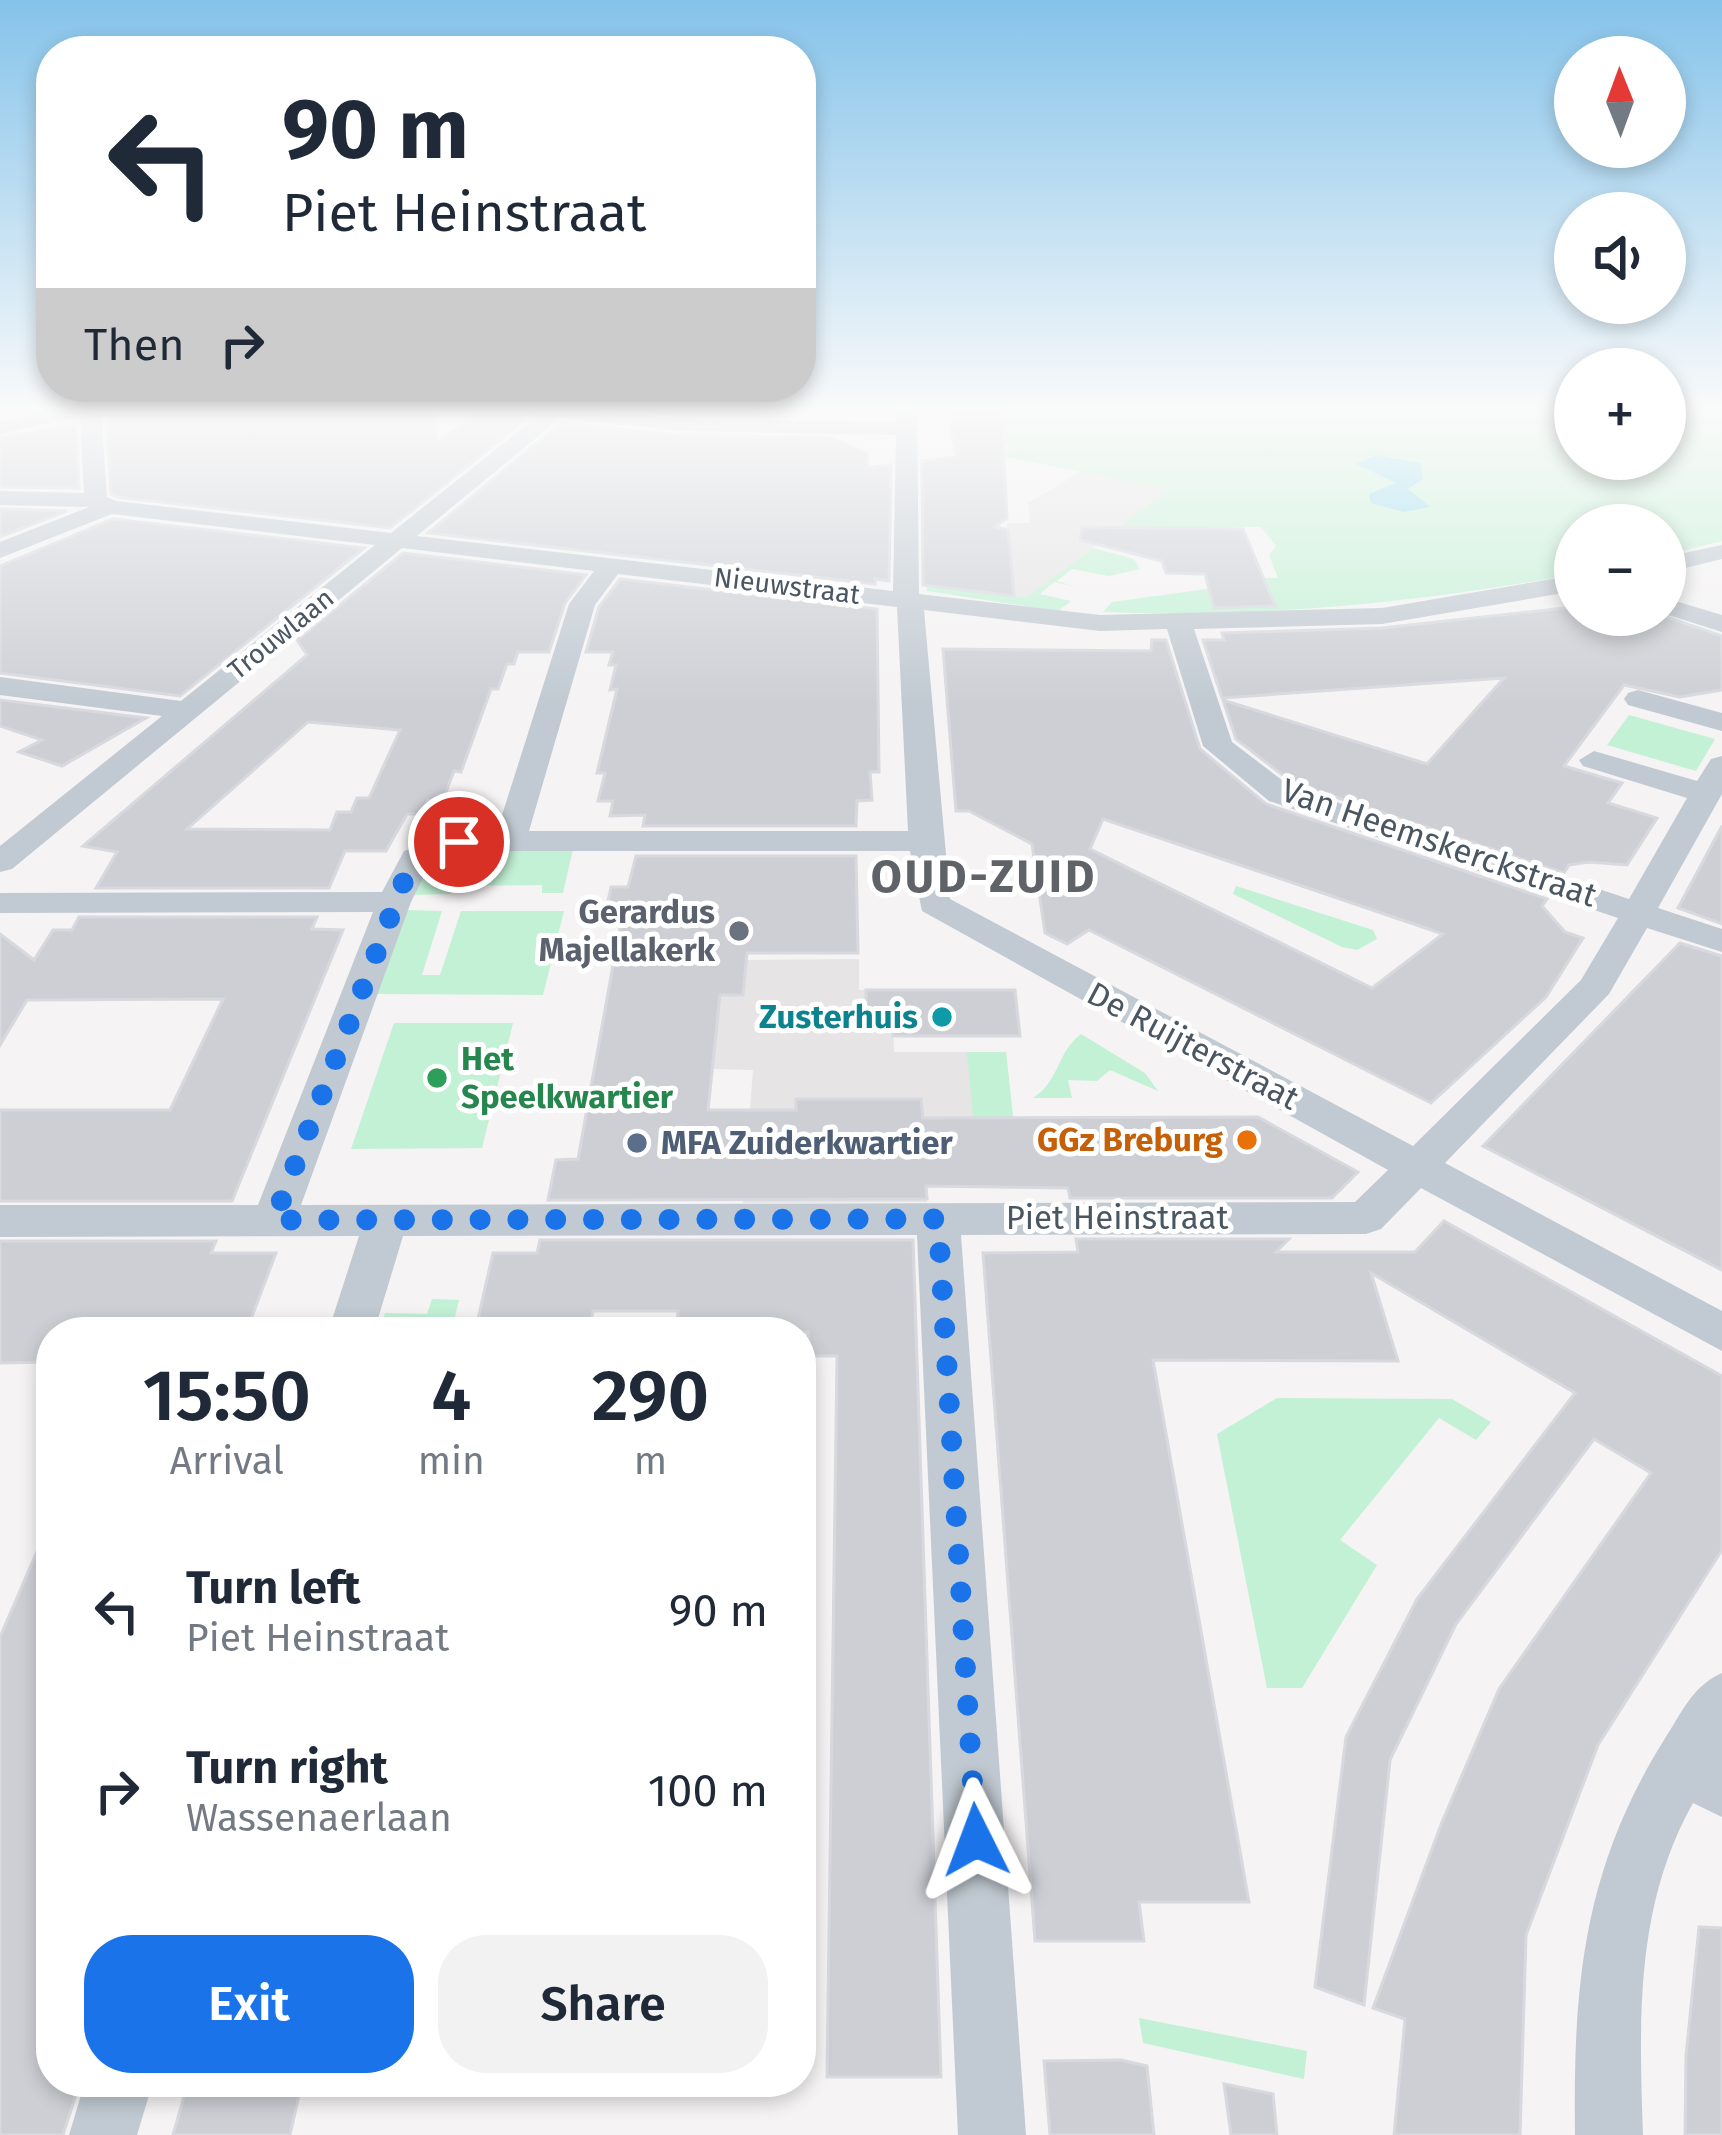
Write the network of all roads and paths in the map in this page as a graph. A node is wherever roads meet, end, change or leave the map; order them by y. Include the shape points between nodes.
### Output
1 (100, 506) edge
2 (118, 506) edge
3 (439, 506) edge
4 (904, 506) edge
5 (398, 539) junction
6 (0, 551) edge
7 (1722, 552) edge
8 (1686, 560) edge
9 (612, 565) junction
10 (1554, 587) edge
11 (908, 601) junction
12 (1686, 613) edge
13 (1179, 624) junction
14 (1722, 624) edge
15 (0, 686) edge
16 (1638, 699) dead end
17 (186, 710) junction
18 (1722, 722) edge
19 (1594, 760) dead end
20 (1714, 779) edge
21 (510, 841) junction
22 (925, 841) junction
23 (0, 862) edge
24 (394, 902) junction
25 (0, 903) edge
26 (1635, 909) junction
27 (1722, 941) edge
28 (1420, 1166) junction
29 (938, 1219) junction
30 (274, 1220) junction
31 (386, 1220) junction
32 (0, 1221) edge
33 (356, 1317) edge
34 (1722, 1333) edge
35 (1722, 1700) edge
36 (1703, 1775) edge
37 (114, 2097) edge
38 (103, 2135) edge
39 (992, 2135) edge
40 (1609, 2135) edge

1 - 6 street
2 - 5 street, Nieuwstraat
3 - 5 street, Trouwlaan
4 - 11 street, De Ruijterstraat
5 - 9 street, Nieuwstraat
5 - 17 street, Trouwlaan
7 - 8 street
9 - 11 street, Nieuwstraat
9 - 21 street via 582,604
10 - 13 street, Nieuwstraat via 1399,614
11 - 13 street, Nieuwstraat
11 - 22 street, De Ruijterstraat
12 - 14 street
13 - 26 street, Van Heemskerckstraat via 1218,746 1280,794
15 - 17 street
16 - 18 street
17 - 23 street, Trouwlaan
19 - 20 street
20 - 26 street, Piet Heinstraat
21 - 22 street
21 - 24 street via 428,848 410,865
22 - 28 street, De Ruijterstraat via 929,892 945,913
24 - 25 street
24 - 30 street
26 - 27 street, Van Heemskerckstraat
26 - 28 street, Piet Heinstraat via 1596,986
28 - 29 street, Piet Heinstraat via 1366,1218
28 - 34 street, De Ruijterstraat
29 - 31 street, Piet Heinstraat
29 - 39 street
30 - 31 street, Piet Heinstraat
30 - 32 street, Piet Heinstraat
31 - 33 street
35 - 36 street
36 - 40 street via 1630,1873 1606,2016
37 - 38 street

